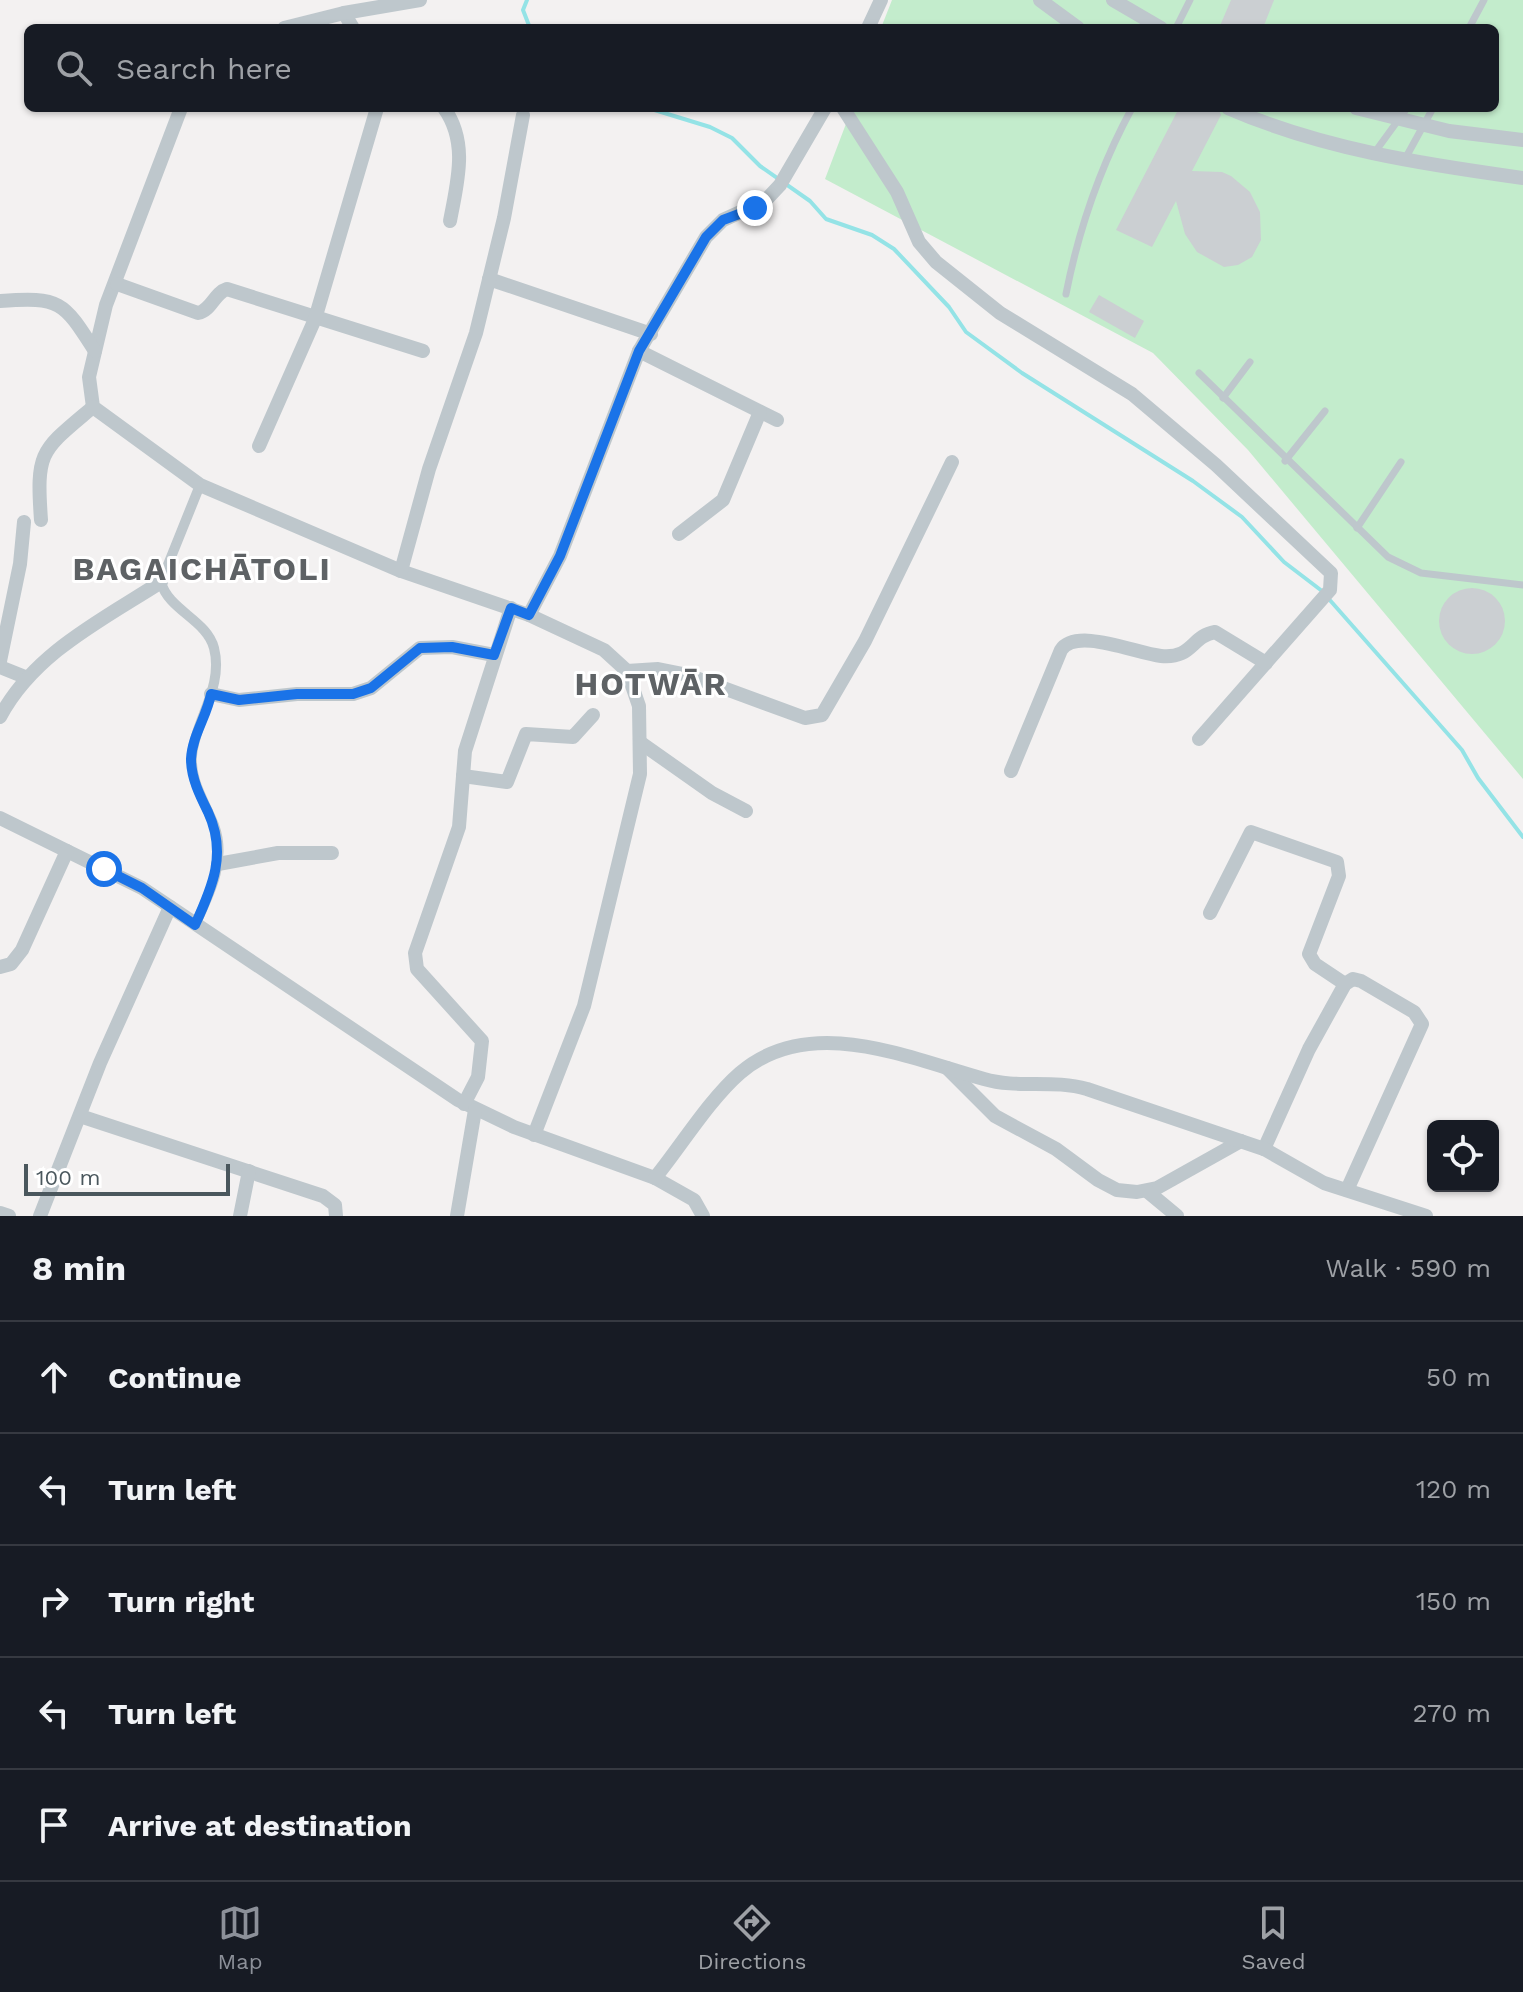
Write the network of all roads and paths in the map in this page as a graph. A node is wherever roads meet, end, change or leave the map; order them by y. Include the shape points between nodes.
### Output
1 (420, 0) edge
2 (881, 0) edge
3 (1040, 0) edge
4 (1113, 0) edge
5 (1190, 0) edge
6 (1484, 0) edge
7 (344, 13) junction
8 (300, 24) edge
9 (351, 24) edge
10 (870, 24) edge
11 (1073, 24) edge
12 (1154, 24) edge
13 (1178, 24) edge
14 (1471, 24) edge
15 (179, 112) edge
16 (376, 112) edge
17 (447, 112) edge
18 (823, 112) edge
19 (846, 112) edge
20 (1130, 112) edge
21 (1237, 112) edge
22 (1431, 112) edge
23 (1403, 113) edge
24 (523, 115) dead end
25 (1425, 125) junction
26 (1523, 140) edge
27 (1373, 154) junction
28 (1404, 161) junction
29 (1523, 178) edge
30 (450, 221) dead end
31 (489, 279) junction
32 (117, 284) junction
33 (1066, 294) dead end
34 (0, 301) edge
35 (315, 319) junction
36 (651, 334) junction
37 (95, 351) junction
38 (423, 351) dead end
39 (639, 351) junction
40 (1250, 362) dead end
41 (1199, 373) dead end
42 (1223, 398) junction
43 (93, 407) junction
44 (1325, 411) dead end
45 (760, 412) junction
46 (777, 420) dead end
47 (259, 446) dead end
48 (1285, 461) junction
49 (952, 462) dead end
50 (1401, 462) dead end
51 (200, 485) junction
52 (41, 520) dead end
53 (24, 522) dead end
54 (1357, 528) junction
55 (679, 534) dead end
56 (401, 571) junction
57 (161, 582) junction
58 (1523, 585) edge
59 (511, 608) junction
60 (529, 615) junction
61 (494, 655) junction
62 (1266, 663) junction
63 (0, 664) edge
64 (627, 671) junction
65 (25, 677) junction
66 (211, 694) junction
67 (593, 715) dead end
68 (0, 717) edge
69 (1199, 739) dead end
70 (641, 743) junction
71 (1011, 771) dead end
72 (463, 776) junction
73 (746, 811) dead end
74 (0, 818) edge
75 (67, 851) junction
76 (332, 853) dead end
77 (218, 864) junction
78 (170, 907) junction
79 (1210, 913) dead end
80 (195, 925) junction
81 (0, 967) edge
82 (1345, 984) junction
83 (946, 1068) junction
84 (470, 1107) junction
85 (80, 1116) junction
86 (534, 1135) junction
87 (1241, 1141) junction
88 (1264, 1149) junction
89 (249, 1171) junction
90 (655, 1178) junction
91 (1347, 1190) junction
92 (1147, 1191) junction
93 (0, 1213) edge
94 (9, 1216) edge
95 (40, 1216) edge
96 (240, 1216) edge
97 (336, 1216) edge
98 (457, 1216) edge
99 (703, 1216) edge
100 (1177, 1216) edge
101 (1426, 1216) edge

1 - 7 street
2 - 10 street
3 - 11 street
4 - 12 street
5 - 13 lane
6 - 14 lane
7 - 8 street
7 - 9 street
15 - 32 street
16 - 35 street
17 - 30 street via 460,155
18 - 36 street via 765,201 723,220 706,237
19 - 62 street via 897,192 919,242 936,262 1000,313 1132,394 1323,562 1333,578 1326,594
20 - 33 lane via 1090,199
21 - 27 street via 1280,131
22 - 25 lane
23 - 25 street
23 - 27 lane
24 - 31 street
25 - 26 street
25 - 28 lane
27 - 28 street
28 - 29 street
31 - 36 street
31 - 56 street
32 - 35 street via 192,312 205,311 227,289
32 - 37 street
34 - 37 street via 59,304
35 - 38 street
35 - 47 street
36 - 39 street
37 - 43 street via 89,388
39 - 45 street
39 - 60 street via 560,556
40 - 42 lane
41 - 42 lane
42 - 48 lane
43 - 51 street
43 - 52 street via 44,452 38,479
44 - 48 lane
45 - 46 street
45 - 55 street via 723,500
48 - 54 lane
49 - 64 street via 865,641 822,715 805,718 673,671
50 - 54 lane
51 - 56 street
51 - 57 street
53 - 63 street
54 - 58 lane via 1388,557 1421,573
56 - 59 street
57 - 65 street via 57,649
57 - 66 street via 212,641
59 - 60 street
59 - 61 street
60 - 64 street via 604,650
61 - 66 street via 452,647 420,648 371,688 353,694 239,700
61 - 72 street via 465,751
62 - 69 street
62 - 71 street via 1215,632 1173,657 1069,641
63 - 65 street
64 - 70 street via 639,706
65 - 68 street
66 - 77 street via 191,759 218,838
67 - 72 street via 573,737 526,734 507,782
70 - 73 street
70 - 86 street via 640,774 601,946 584,1006
72 - 84 street via 459,827 414,958 417,969 482,1041
74 - 75 street
75 - 78 street
75 - 81 street via 22,950 11,964
76 - 77 street via 278,853
77 - 80 street
78 - 80 street
78 - 85 street
79 - 82 street via 1251,832 1337,862 1339,876 1309,954
80 - 84 street
82 - 88 street
82 - 91 street via 1361,981 1414,1012 1422,1024
83 - 87 street via 1005,1084 1073,1085
83 - 90 street via 900,1054 828,1043 775,1052 738,1075
83 - 92 street via 995,1116 1056,1149 1098,1180 1125,1191
84 - 86 street
84 - 98 street
85 - 89 street
85 - 95 street
86 - 90 street
87 - 88 street
87 - 92 street
88 - 91 street via 1313,1178
89 - 96 street
89 - 97 street via 329,1199
90 - 99 street via 694,1200
91 - 101 street
92 - 100 street
93 - 94 street

